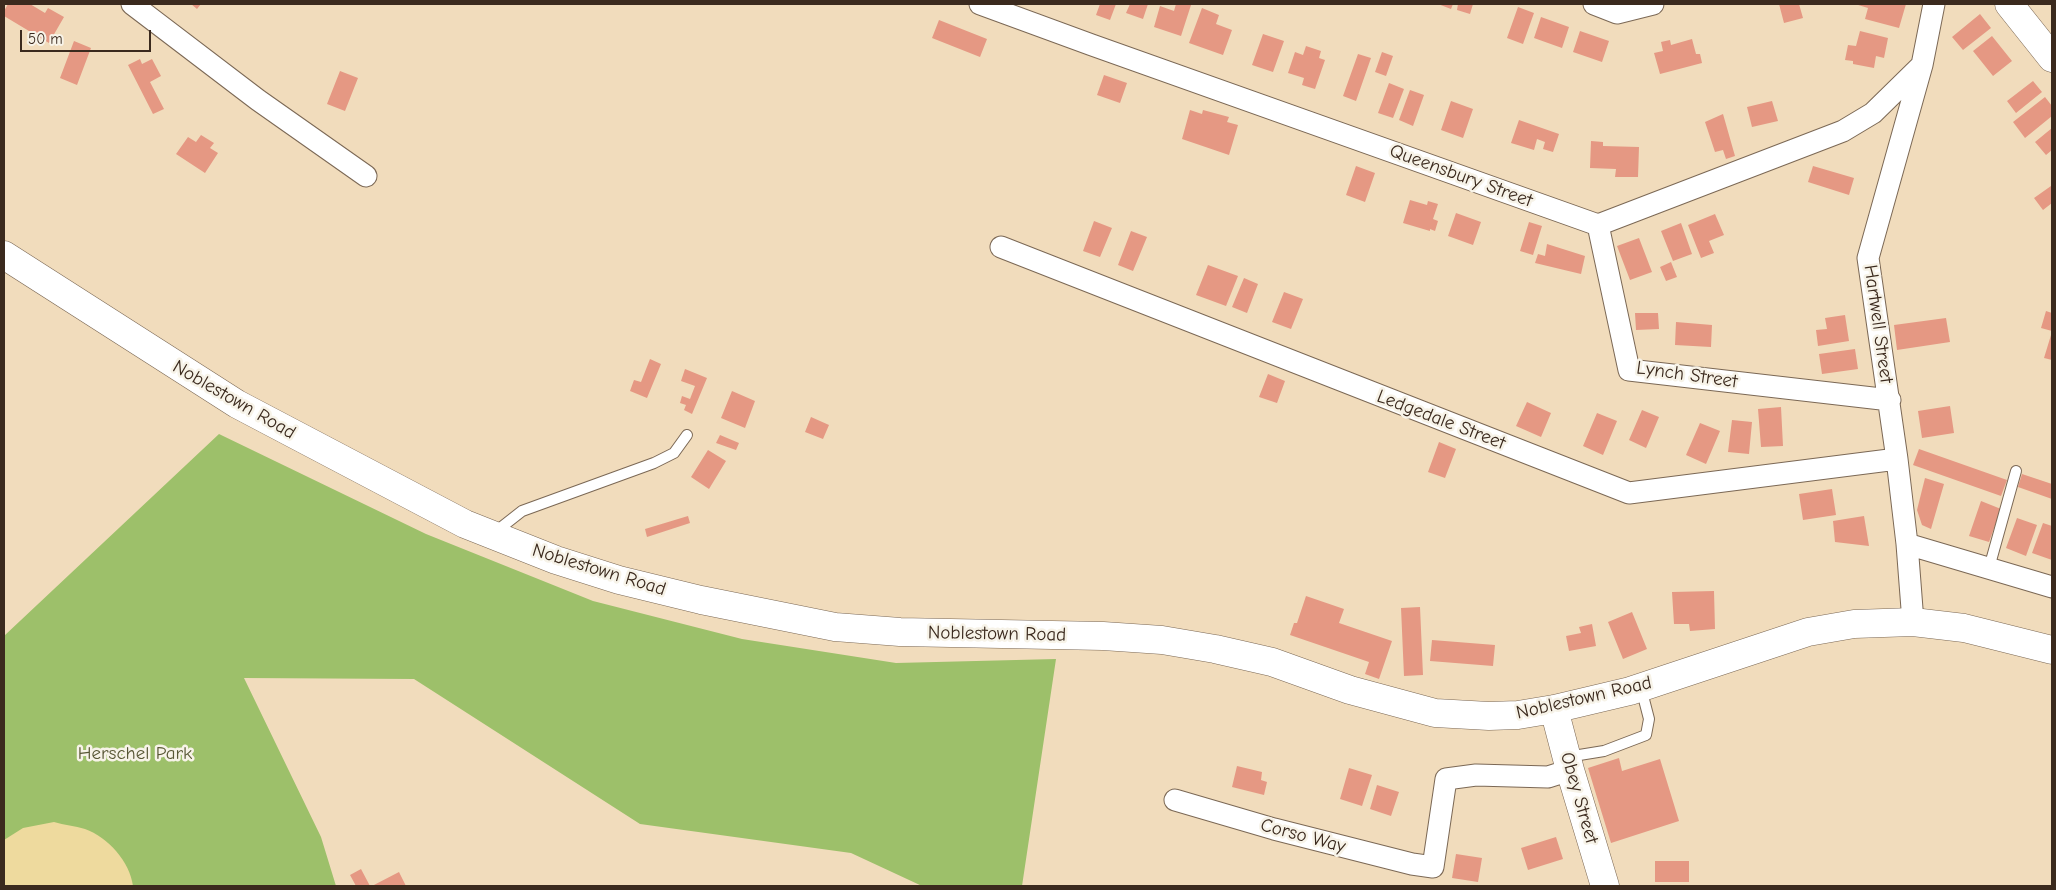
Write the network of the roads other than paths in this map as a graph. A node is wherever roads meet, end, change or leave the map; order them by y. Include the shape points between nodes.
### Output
1 (132, 4) edge
2 (980, 4) edge
3 (1594, 4) edge
4 (1654, 4) edge
5 (1934, 4) edge
6 (2009, 4) edge
7 (2052, 58) edge
8 (1922, 64) junction
9 (366, 176) dead end
10 (1598, 225) junction
11 (1001, 247) dead end
12 (4, 255) edge
13 (1890, 400) junction
14 (686, 435) dead end
15 (1897, 459) junction
16 (2016, 471) dead end
17 (491, 535) junction
18 (1907, 544) junction
19 (1989, 568) junction
20 (2052, 586) edge
21 (1913, 622) junction
22 (2052, 650) edge
23 (1640, 688) junction
24 (1554, 709) junction
25 (1568, 764) junction
26 (1175, 800) dead end
27 (1605, 886) edge

1 - 9 street via 258,100
2 - 10 street, Queensbury Street
3 - 4 street via 1618,13
5 - 8 street, Hartwell Street
6 - 7 main road
8 - 10 street via 1873,113 1843,131
8 - 13 street, Hartwell Street via 1868,258
10 - 13 street, Lynch Street via 1629,370
11 - 15 street, Ledgedale Street via 1629,493
12 - 17 main road, Noblestown Road via 237,404
13 - 15 street, Hartwell Street
14 - 17 lane via 674,453 522,511
15 - 18 street, Hartwell Street
16 - 19 lane
17 - 24 main road, Noblestown Road via 619,580 835,627 1162,640 1215,648 1272,662 1350,690 1435,713 1489,716
18 - 19 street
18 - 21 street, Hartwell Street
19 - 20 street
21 - 22 main road, Noblestown Road via 1964,628
21 - 23 main road, Noblestown Road via 1854,624 1808,632
23 - 24 main road, Noblestown Road
23 - 25 lane via 1650,719 1646,735
24 - 25 main road, Obey Street
25 - 26 street, Corso Way via 1548,777 1476,775 1446,779 1433,867 1274,829
25 - 27 main road, Obey Street

